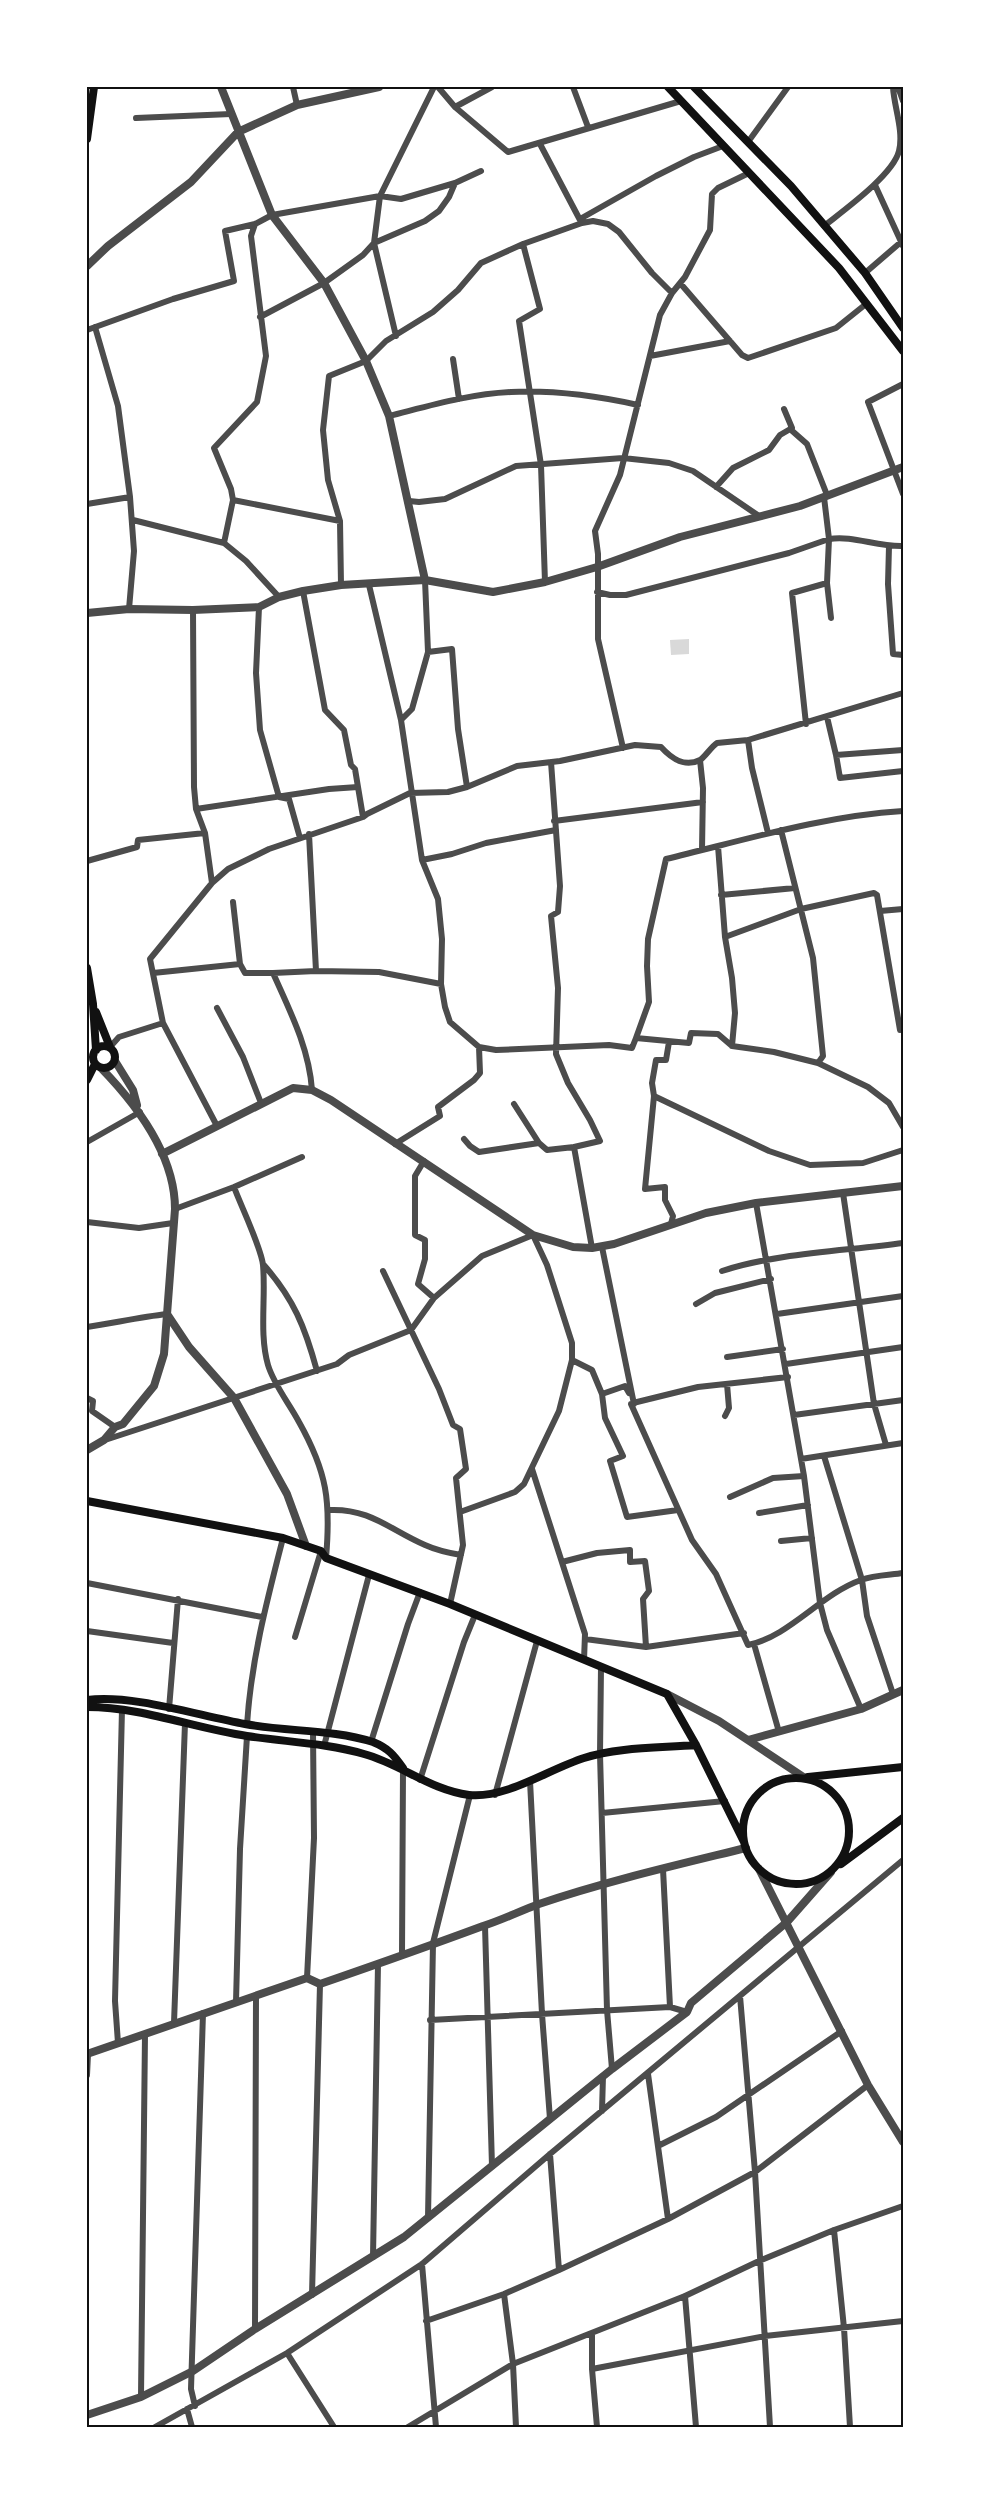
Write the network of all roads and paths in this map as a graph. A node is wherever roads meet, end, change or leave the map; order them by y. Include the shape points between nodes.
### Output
1 (94, 87) edge
2 (221, 87) edge
3 (293, 87) edge
4 (379, 87) edge
5 (436, 87) edge
6 (573, 87) edge
7 (668, 87) edge
8 (694, 87) edge
9 (788, 87) edge
10 (893, 87) edge
11 (898, 87) edge
12 (488, 88) edge
13 (681, 101) junction
14 (903, 101) edge
15 (297, 105) junction
16 (455, 107) junction
17 (231, 114) junction
18 (136, 118) dead end
19 (588, 127) junction
20 (901, 127) edge
21 (238, 132) junction
22 (87, 139) edge
23 (748, 142) junction
24 (540, 144) junction
25 (723, 146) junction
26 (481, 171) dead end
27 (749, 174) junction
28 (455, 183) junction
29 (874, 184) junction
30 (380, 196) junction
31 (272, 215) junction
32 (581, 221) junction
33 (255, 224) junction
34 (824, 226) junction
35 (374, 243) junction
36 (523, 244) junction
37 (902, 244) edge
38 (87, 266) edge
39 (865, 273) junction
40 (324, 283) junction
41 (680, 283) junction
42 (672, 293) junction
43 (866, 304) junction
44 (260, 317) junction
45 (95, 327) junction
46 (903, 327) edge
47 (87, 330) edge
48 (396, 336) junction
49 (730, 341) junction
50 (903, 351) edge
51 (650, 356) junction
52 (453, 359) dead end
53 (366, 361) junction
54 (903, 384) edge
55 (531, 392) junction
56 (459, 399) junction
57 (638, 405) junction
58 (784, 409) dead end
59 (389, 416) junction
60 (790, 429) junction
61 (623, 458) junction
62 (541, 465) junction
63 (903, 467) edge
64 (893, 471) junction
65 (716, 487) junction
66 (903, 494) edge
67 (825, 496) junction
68 (130, 497) junction
69 (233, 500) junction
70 (409, 501) junction
71 (87, 504) edge
72 (759, 516) junction
73 (133, 520) junction
74 (340, 521) junction
75 (829, 538) junction
76 (224, 543) junction
77 (889, 546) junction
78 (903, 546) edge
79 (597, 567) junction
80 (425, 580) junction
81 (545, 582) junction
82 (827, 583) junction
83 (341, 585) junction
84 (369, 585) junction
85 (303, 591) junction
86 (597, 592) junction
87 (279, 597) junction
88 (259, 607) junction
89 (129, 609) junction
90 (194, 610) junction
91 (87, 613) edge
92 (831, 618) dead end
93 (428, 652) junction
94 (903, 655) edge
95 (903, 693) edge
96 (827, 717) junction
97 (401, 720) junction
98 (806, 724) junction
99 (748, 740) junction
100 (623, 748) junction
101 (903, 750) edge
102 (836, 755) junction
103 (700, 760) junction
104 (551, 762) junction
105 (903, 771) edge
106 (467, 787) junction
107 (358, 788) junction
108 (410, 793) junction
109 (279, 797) junction
110 (703, 802) junction
111 (196, 809) junction
112 (903, 810) edge
113 (363, 817) junction
114 (554, 821) junction
115 (556, 830) junction
116 (781, 830) junction
117 (205, 833) junction
118 (768, 833) junction
119 (309, 834) junction
120 (300, 838) junction
121 (718, 846) junction
122 (702, 850) junction
123 (422, 860) junction
124 (87, 861) edge
125 (212, 883) junction
126 (795, 888) junction
127 (722, 895) junction
128 (233, 902) dead end
129 (801, 909) junction
130 (903, 909) edge
131 (880, 911) junction
132 (725, 937) junction
133 (240, 964) junction
134 (87, 968) edge
135 (316, 971) junction
136 (153, 973) junction
137 (273, 973) junction
138 (441, 984) junction
139 (93, 1004) junction
140 (217, 1008) dead end
141 (163, 1023) junction
142 (900, 1030) dead end
143 (636, 1038) junction
144 (669, 1042) junction
145 (732, 1046) junction
146 (110, 1047) junction
147 (479, 1047) junction
148 (557, 1047) junction
149 (96, 1050) junction
150 (115, 1061) junction
151 (818, 1063) junction
152 (94, 1065) edge
153 (87, 1080) edge
154 (312, 1090) junction
155 (654, 1096) junction
156 (261, 1103) junction
157 (514, 1104) dead end
158 (140, 1112) junction
159 (217, 1126) junction
160 (903, 1127) edge
161 (465, 1139) dead end
162 (87, 1142) edge
163 (538, 1143) junction
164 (395, 1144) junction
165 (574, 1147) junction
166 (903, 1150) edge
167 (162, 1154) junction
168 (302, 1157) dead end
169 (424, 1161) junction
170 (903, 1186) edge
171 (234, 1187) junction
172 (843, 1193) junction
173 (756, 1203) junction
174 (175, 1209) junction
175 (87, 1222) edge
176 (172, 1223) junction
177 (671, 1224) junction
178 (533, 1235) junction
179 (903, 1243) edge
180 (602, 1247) junction
181 (592, 1248) junction
182 (851, 1250) junction
183 (767, 1260) junction
184 (262, 1263) junction
185 (383, 1270) dead end
186 (722, 1271) dead end
187 (771, 1279) junction
188 (903, 1296) edge
189 (434, 1298) junction
190 (858, 1302) junction
191 (696, 1304) dead end
192 (167, 1314) junction
193 (777, 1314) junction
194 (87, 1327) edge
195 (411, 1330) junction
196 (903, 1347) edge
197 (783, 1349) junction
198 (867, 1353) junction
199 (727, 1357) dead end
200 (572, 1360) junction
201 (786, 1364) junction
202 (317, 1371) junction
203 (788, 1377) junction
204 (277, 1384) junction
205 (727, 1384) junction
206 (602, 1395) junction
207 (87, 1398) edge
208 (234, 1398) junction
209 (903, 1400) edge
210 (634, 1404) junction
211 (874, 1404) junction
212 (794, 1415) junction
213 (725, 1416) dead end
214 (115, 1427) junction
215 (104, 1440) junction
216 (903, 1443) edge
217 (886, 1445) junction
218 (87, 1450) edge
219 (824, 1456) junction
220 (801, 1459) junction
221 (532, 1469) junction
222 (804, 1476) junction
223 (730, 1497) dead end
224 (87, 1501) edge
225 (808, 1505) junction
226 (329, 1510) junction
227 (678, 1510) junction
228 (460, 1512) junction
229 (759, 1513) dead end
230 (283, 1538) junction
231 (812, 1538) junction
232 (781, 1541) dead end
233 (306, 1546) junction
234 (324, 1554) junction
235 (461, 1555) junction
236 (562, 1562) junction
237 (903, 1573) edge
238 (369, 1575) junction
239 (862, 1580) junction
240 (87, 1583) edge
241 (420, 1592) junction
242 (178, 1599) junction
243 (820, 1603) junction
244 (450, 1604) junction
245 (475, 1615) junction
246 (262, 1617) junction
247 (87, 1631) edge
248 (744, 1633) junction
249 (295, 1637) dead end
250 (585, 1639) junction
251 (537, 1641) junction
252 (173, 1643) junction
253 (754, 1644) junction
254 (646, 1647) junction
255 (584, 1660) junction
256 (601, 1667) junction
257 (903, 1690) edge
258 (667, 1694) junction
259 (893, 1694) junction
260 (87, 1700) edge
261 (87, 1707) edge
262 (122, 1709) junction
263 (169, 1709) junction
264 (861, 1709) junction
265 (185, 1723) junction
266 (247, 1725) junction
267 (313, 1732) junction
268 (779, 1732) junction
269 (327, 1734) junction
270 (247, 1736) junction
271 (748, 1740) junction
272 (371, 1742) junction
273 (312, 1744) junction
274 (696, 1745) junction
275 (324, 1746) junction
276 (600, 1754) junction
277 (903, 1767) edge
278 (403, 1768) junction
279 (805, 1778) junction
280 (420, 1780) junction
281 (530, 1781) junction
282 (470, 1795) junction
283 (495, 1795) junction
284 (724, 1801) junction
285 (602, 1813) junction
286 (903, 1818) edge
287 (745, 1845) junction
288 (903, 1860) edge
289 (663, 1869) junction
290 (759, 1869) junction
291 (831, 1872) junction
292 (604, 1884) junction
293 (537, 1905) junction
294 (787, 1922) junction
295 (485, 1926) junction
296 (432, 1943) junction
297 (799, 1946) junction
298 (402, 1954) junction
299 (378, 1964) junction
300 (307, 1978) junction
301 (320, 1984) junction
302 (256, 1995) junction
303 (741, 1996) junction
304 (236, 2002) junction
305 (670, 2007) junction
306 (607, 2010) junction
307 (687, 2012) junction
308 (203, 2013) junction
309 (542, 2014) junction
310 (488, 2017) junction
311 (430, 2020) junction
312 (174, 2023) junction
313 (842, 2031) junction
314 (145, 2034) junction
315 (117, 2043) junction
316 (88, 2054) edge
317 (612, 2068) junction
318 (648, 2074) junction
319 (87, 2075) edge
320 (603, 2076) junction
321 (868, 2085) junction
322 (749, 2093) junction
323 (602, 2111) junction
324 (550, 2120) junction
325 (903, 2142) edge
326 (658, 2146) junction
327 (550, 2154) junction
328 (492, 2166) junction
329 (755, 2172) junction
330 (903, 2206) edge
331 (428, 2218) junction
332 (668, 2219) junction
333 (834, 2230) junction
334 (373, 2257) junction
335 (759, 2261) junction
336 (422, 2264) junction
337 (560, 2270) junction
338 (504, 2294) junction
339 (312, 2295) junction
340 (685, 2296) junction
341 (426, 2321) junction
342 (903, 2322) edge
343 (844, 2328) junction
344 (255, 2329) junction
345 (592, 2334) junction
346 (765, 2336) junction
347 (690, 2350) junction
348 (287, 2353) junction
349 (513, 2364) junction
350 (592, 2369) junction
351 (193, 2372) junction
352 (141, 2397) junction
353 (195, 2406) junction
354 (187, 2409) junction
355 (435, 2411) junction
356 (87, 2415) edge
357 (154, 2427) edge
358 (192, 2427) edge
359 (333, 2427) edge
360 (408, 2427) edge
361 (436, 2427) edge
362 (516, 2427) edge
363 (597, 2427) edge
364 (696, 2427) edge
365 (770, 2427) edge
366 (850, 2427) edge

1 - 22 main road
2 - 17 street
3 - 15 street
4 - 15 street
5 - 16 street
5 - 30 street
6 - 19 street
7 - 13 main road
8 - 23 main road
9 - 23 street
10 - 20 street
11 - 14 street
12 - 16 street
13 - 19 street
13 - 25 main road
15 - 21 street
16 - 24 street via 508,152
17 - 18 street
17 - 21 street
19 - 24 street
20 - 29 street via 899,152
21 - 31 street
21 - 38 street via 190,182
23 - 34 main road
24 - 32 street
25 - 27 main road
25 - 32 street via 656,176
26 - 28 street
27 - 41 street via 712,194 711,230
27 - 43 main road via 834,263
28 - 30 street via 401,199
28 - 35 street via 439,211
29 - 34 street
29 - 37 street
30 - 31 street
30 - 35 street
31 - 33 street
31 - 40 street
32 - 36 street
32 - 42 street via 608,224 619,232
33 - 44 street via 251,236
33 - 45 street via 225,231 234,281
34 - 39 main road
35 - 40 street
35 - 48 street
36 - 48 street via 482,263 433,312
36 - 55 street via 540,309 519,321
37 - 39 street
39 - 46 main road
40 - 44 street
40 - 53 street
41 - 42 street
41 - 49 street
42 - 51 street via 660,315
43 - 49 street via 836,328 748,358
43 - 50 main road
44 - 69 street via 266,356 257,402 214,448
45 - 47 street
45 - 68 street via 118,406
48 - 53 street
49 - 51 street
51 - 57 street
52 - 56 street
53 - 59 street
53 - 74 street via 329,376 323,430 328,480
54 - 64 street via 868,402
55 - 56 street
55 - 57 street
55 - 62 street
56 - 59 street
57 - 61 street
58 - 60 street via 791,421
59 - 70 street
60 - 65 street via 769,450 733,468
60 - 67 street via 807,444
61 - 62 street
61 - 65 street via 669,462 693,471
61 - 79 street via 620,475 595,531
62 - 70 street via 516,466 445,499
62 - 81 street
63 - 64 street
64 - 66 street
64 - 67 street
65 - 72 street
67 - 72 street
67 - 75 street
68 - 71 street
68 - 73 street
69 - 74 street
69 - 76 street
70 - 80 street
72 - 79 street via 680,537
73 - 76 street
73 - 89 street
74 - 83 street
75 - 77 street via 843,536
75 - 82 street
75 - 86 street via 789,553 626,595
76 - 87 street
77 - 78 street
77 - 94 street via 893,654
79 - 81 street
79 - 86 street
80 - 81 street via 493,592
80 - 84 street
80 - 93 street
82 - 92 street
82 - 98 street via 792,593
83 - 84 street
83 - 85 street
84 - 97 street
85 - 87 street
85 - 107 street via 325,710 344,730
86 - 100 street via 598,639
87 - 88 street
88 - 90 street
88 - 109 street via 256,673 260,730
89 - 90 street
89 - 91 street
90 - 111 street
93 - 97 street via 412,709
93 - 106 street via 452,649
95 - 96 street
96 - 98 street
96 - 102 street
97 - 108 street
98 - 99 street
99 - 103 street via 717,743
99 - 118 street
100 - 103 street via 661,747 673,760
100 - 104 street
101 - 102 street
102 - 105 street via 840,778
103 - 110 street
104 - 106 street via 518,766
104 - 114 street
106 - 108 street
107 - 109 street
107 - 113 street
108 - 113 street
108 - 123 street
109 - 111 street
109 - 120 street via 289,799
110 - 114 street
110 - 122 street
111 - 117 street
112 - 116 street via 838,817
113 - 119 street
114 - 115 street
115 - 123 street
115 - 148 street via 560,886 558,912 552,916 558,988
116 - 118 street
116 - 126 street
117 - 124 street via 138,840 137,847
117 - 125 street
118 - 121 street
119 - 120 street
119 - 135 street
120 - 125 street via 235,865
121 - 122 street
121 - 127 street
122 - 143 street via 666,859 648,939 649,1002
123 - 138 street via 438,899
125 - 136 street via 150,959
126 - 127 street
126 - 129 street
127 - 132 street
128 - 133 street
129 - 131 street via 874,893
129 - 132 street
129 - 151 street via 813,958 821,1023 823,1056
130 - 131 street
131 - 142 street
132 - 145 street via 735,1013
133 - 136 street
133 - 137 street via 245,973
134 - 139 main road
135 - 137 street
135 - 138 street via 372,972
136 - 141 street
137 - 154 street via 304,1047
138 - 147 street via 450,1022
139 - 146 main road
139 - 149 main road
140 - 156 street
141 - 146 street via 119,1037
141 - 159 street
143 - 144 street
143 - 148 street via 632,1048
144 - 145 street via 689,1043 691,1033 718,1034
144 - 155 street via 666,1060 656,1060
145 - 151 street
146 - 149 main road
146 - 150 main road
147 - 148 street
147 - 164 street via 480,1073 474,1080 438,1107 440,1116
148 - 165 street via 556,1054 568,1083 600,1141
149 - 152 main road
150 - 152 main road via 111,1066
150 - 158 street via 133,1090
151 - 160 street via 868,1087 889,1103
152 - 153 main road
152 - 158 street via 127,1094
154 - 156 street via 293,1088
154 - 164 street
155 - 166 street via 769,1151 810,1165 863,1163
155 - 177 street via 645,1189 665,1187 665,1200 674,1215
156 - 159 street
157 - 163 street
158 - 162 street
158 - 167 street
159 - 167 street
161 - 163 street via 479,1152
163 - 165 street via 547,1150
164 - 169 street
165 - 181 street
167 - 174 street via 175,1193
168 - 171 street
169 - 178 street
169 - 189 street via 415,1176 415,1235 425,1240 418,1284
170 - 172 street
171 - 174 street
171 - 184 street
172 - 173 street
172 - 182 street
173 - 177 street
173 - 183 street
174 - 176 street
175 - 176 street via 139,1228
176 - 192 street
177 - 180 street
178 - 181 street via 573,1248
178 - 189 street via 482,1256
178 - 200 street via 572,1343
179 - 182 street
180 - 181 street
180 - 210 street
182 - 183 street
182 - 190 street
183 - 186 street
183 - 187 street
184 - 202 street via 279,1281 296,1310
184 - 204 street via 265,1352
185 - 195 street
187 - 191 street via 715,1293
187 - 193 street
188 - 190 street
189 - 195 street
190 - 193 street
190 - 198 street
192 - 194 street
192 - 208 street via 189,1347
192 - 214 street via 164,1354 154,1386 123,1424
193 - 197 street
195 - 202 street
195 - 228 street via 453,1425 460,1429 466,1469 456,1478
196 - 198 street
197 - 199 street
197 - 201 street
198 - 201 street
198 - 211 street
200 - 206 street via 591,1370
200 - 221 street via 559,1411
201 - 203 street
202 - 204 street
203 - 205 street
203 - 212 street
204 - 208 street
204 - 226 street via 321,1468
205 - 210 street via 674,1392
205 - 213 street via 729,1408
206 - 210 street via 626,1386
206 - 227 street via 605,1418 623,1456 610,1461 627,1517
207 - 214 street via 93,1401 92,1411
208 - 215 street
208 - 233 street via 287,1494
209 - 211 street
210 - 227 street
211 - 212 street
211 - 217 street
212 - 220 street
214 - 215 street
215 - 218 street
216 - 217 street
217 - 219 street
219 - 220 street
219 - 239 street
220 - 222 street
221 - 228 street via 515,1492
221 - 236 street
222 - 223 street via 773,1478
222 - 225 street
224 - 230 main road
225 - 229 street
225 - 231 street
226 - 234 street
226 - 235 street via 368,1515 425,1546
227 - 248 street via 692,1540 716,1574
228 - 235 street
230 - 233 main road
230 - 246 street
231 - 232 street
231 - 243 street
233 - 234 main road
234 - 238 main road
234 - 249 street
235 - 244 street
236 - 250 street
236 - 254 street via 630,1550 630,1562 645,1561 649,1591 643,1599
237 - 239 street
238 - 241 main road
238 - 269 street
239 - 243 street
239 - 259 street via 867,1616
240 - 242 street
241 - 244 main road
241 - 272 street
242 - 246 street
242 - 252 street
243 - 253 street via 785,1630
243 - 264 street via 827,1630
244 - 245 main road
245 - 251 main road
245 - 280 street
246 - 266 street
247 - 252 street
248 - 253 street via 748,1645
248 - 254 street
250 - 254 street
250 - 255 street
251 - 255 main road
251 - 283 street
252 - 263 street
253 - 268 street
255 - 256 main road
256 - 258 main road
256 - 276 street
257 - 259 street
258 - 271 street
258 - 274 main road
259 - 264 street
260 - 263 main road via 115,1699
261 - 262 main road
262 - 265 main road
262 - 315 street
263 - 266 main road
264 - 268 street
265 - 270 main road
265 - 312 street
266 - 267 main road
267 - 269 main road
267 - 273 street
268 - 271 street
269 - 272 main road
269 - 275 street
270 - 273 main road
270 - 304 street
271 - 279 street
272 - 278 main road via 390,1750
273 - 275 main road
273 - 300 street via 314,1838
274 - 276 main road
274 - 284 main road
275 - 278 main road via 364,1754
276 - 281 main road
276 - 285 street
277 - 279 main road
278 - 280 main road
278 - 298 street
279 - 287 main road via 780,1780 757,1794 743,1825
279 - 291 main road via 822,1783 835,1794 850,1825 849,1842
280 - 282 main road
281 - 283 main road
281 - 293 street
282 - 283 main road
282 - 296 street
284 - 285 street
284 - 287 main road
285 - 292 street
286 - 291 main road
287 - 289 street
287 - 290 main road
288 - 297 street
289 - 292 street
289 - 305 street
290 - 291 main road via 778,1881 801,1884
290 - 294 street
291 - 294 street
292 - 293 street
292 - 306 street
293 - 295 street
293 - 309 street
294 - 297 street
294 - 307 street via 691,2003
295 - 296 street
295 - 310 street
296 - 298 street
296 - 311 street
297 - 303 street
297 - 313 street
298 - 299 street
299 - 301 street
299 - 334 street
300 - 301 street
300 - 302 street
301 - 339 street
302 - 304 street
302 - 344 street
303 - 318 street
303 - 322 street
304 - 308 street
305 - 306 street
305 - 307 street
306 - 309 street
306 - 317 street
307 - 317 street
308 - 312 street
308 - 351 street
309 - 310 street
309 - 324 street
310 - 311 street
310 - 328 street
311 - 331 street
312 - 314 street
313 - 321 street
313 - 322 street
314 - 315 street
314 - 352 street
315 - 316 street
316 - 319 street
317 - 320 street
318 - 323 street
318 - 326 street
320 - 323 street
320 - 324 street
321 - 325 street
321 - 329 street
322 - 326 street via 699,2127
322 - 329 street
323 - 327 street
324 - 328 street
326 - 332 street
327 - 336 street
327 - 337 street
328 - 331 street
329 - 332 street
329 - 335 street
330 - 333 street
331 - 334 street
332 - 337 street
333 - 335 street
333 - 343 street
334 - 339 street
335 - 340 street
335 - 346 street
336 - 341 street
336 - 348 street
337 - 338 street
338 - 341 street
338 - 349 street
339 - 344 street
340 - 345 street
340 - 347 street
341 - 355 street
342 - 343 street
343 - 346 street
343 - 366 street
344 - 351 street
345 - 349 street
345 - 350 street
346 - 347 street
346 - 365 street
347 - 350 street
347 - 364 street
348 - 353 street
348 - 359 street
349 - 355 street
349 - 362 street
350 - 363 street
351 - 352 street
351 - 353 street
352 - 356 street
353 - 354 street
354 - 357 street
354 - 358 street
355 - 360 street
355 - 361 street

